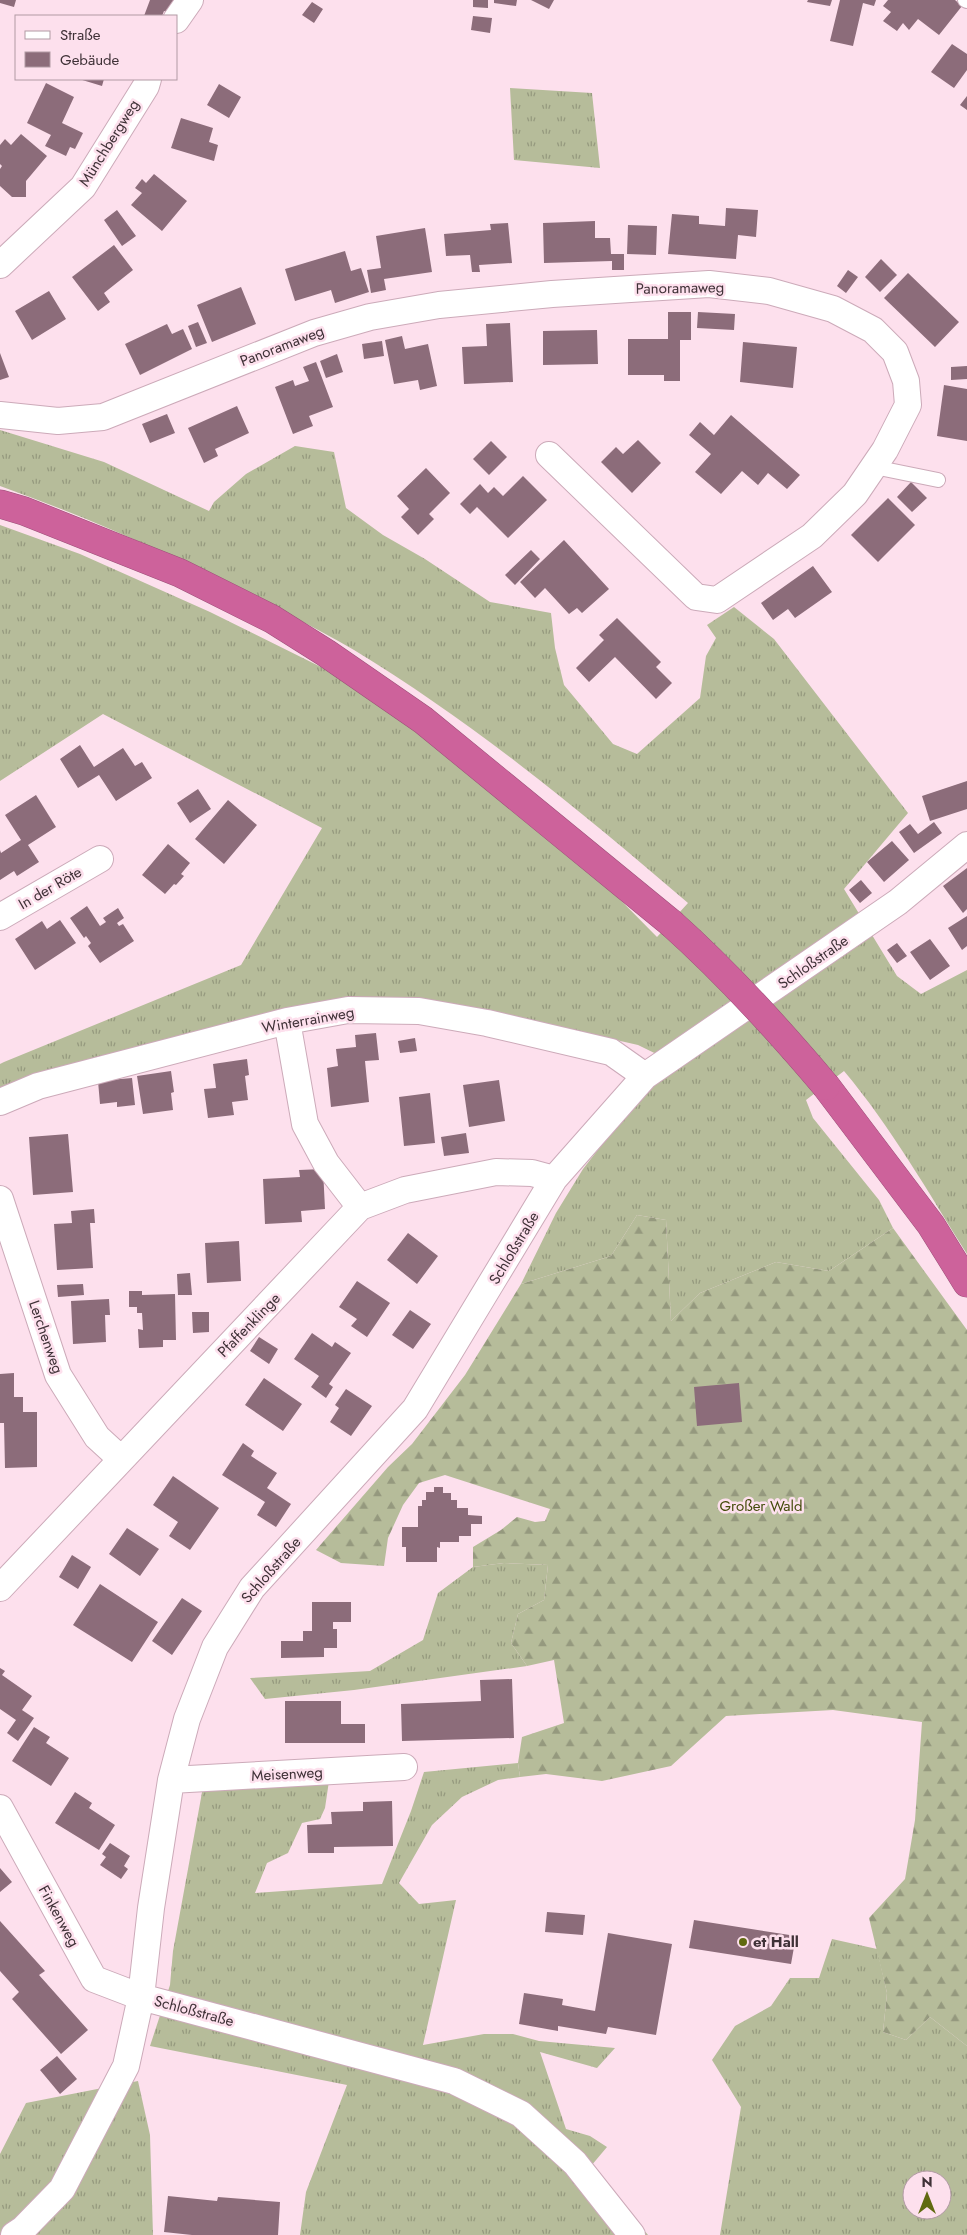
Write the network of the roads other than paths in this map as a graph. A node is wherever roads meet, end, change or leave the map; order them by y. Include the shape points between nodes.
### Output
1 (190, 0) edge
2 (178, 17) edge
3 (148, 80) edge
4 (0, 265) edge
5 (0, 414) edge
6 (549, 455) dead end
7 (874, 467) junction
8 (938, 480) dead end
9 (0, 504) edge
10 (967, 845) edge
11 (100, 859) dead end
12 (0, 917) edge
13 (286, 1021) junction
14 (644, 1076) junction
15 (0, 1102) edge
16 (554, 1179) junction
17 (0, 1199) edge
18 (360, 1207) junction
19 (967, 1283) edge
20 (120, 1459) junction
21 (0, 1588) edge
22 (404, 1767) dead end
23 (171, 1780) junction
24 (0, 1808) edge
25 (141, 1997) junction
26 (14, 2235) edge
27 (632, 2235) edge

1 - 2 street
3 - 4 street, Münchbergweg via 84,187
5 - 7 street, Panoramaweg via 58,422 103,417 314,333 370,317 439,304 709,284 769,290 833,309 873,330 895,352 906,381 908,405
6 - 7 street, Panoramaweg via 696,597 717,600 812,536 855,494
7 - 8 lane
9 - 19 highway, bridge via 180,573 272,620 423,720 671,923 716,964 826,1086 931,1225
10 - 14 street, Schloßstraße via 898,902
11 - 12 street, In der Röte
13 - 14 street, Winterrainweg via 348,1010 419,1011 487,1022 611,1052
13 - 15 street, Winterrainweg via 38,1086
13 - 18 street via 305,1124 326,1163
14 - 16 street, Schloßstraße
16 - 18 street, Pfaffenklinge via 532,1173 496,1172 405,1190
16 - 23 street, Schloßstraße via 415,1409 252,1588 215,1647 187,1719
17 - 20 street, Lerchenweg via 58,1374 97,1437
18 - 20 street, Pfaffenklinge
20 - 21 street, Pfaffenklinge
22 - 23 street, Meisenweg
23 - 25 street, Schloßstraße
24 - 25 street, Finkenweg via 94,1979
25 - 26 street via 126,2066 62,2189
25 - 27 street, Schloßstraße via 454,2081 521,2114 575,2163

